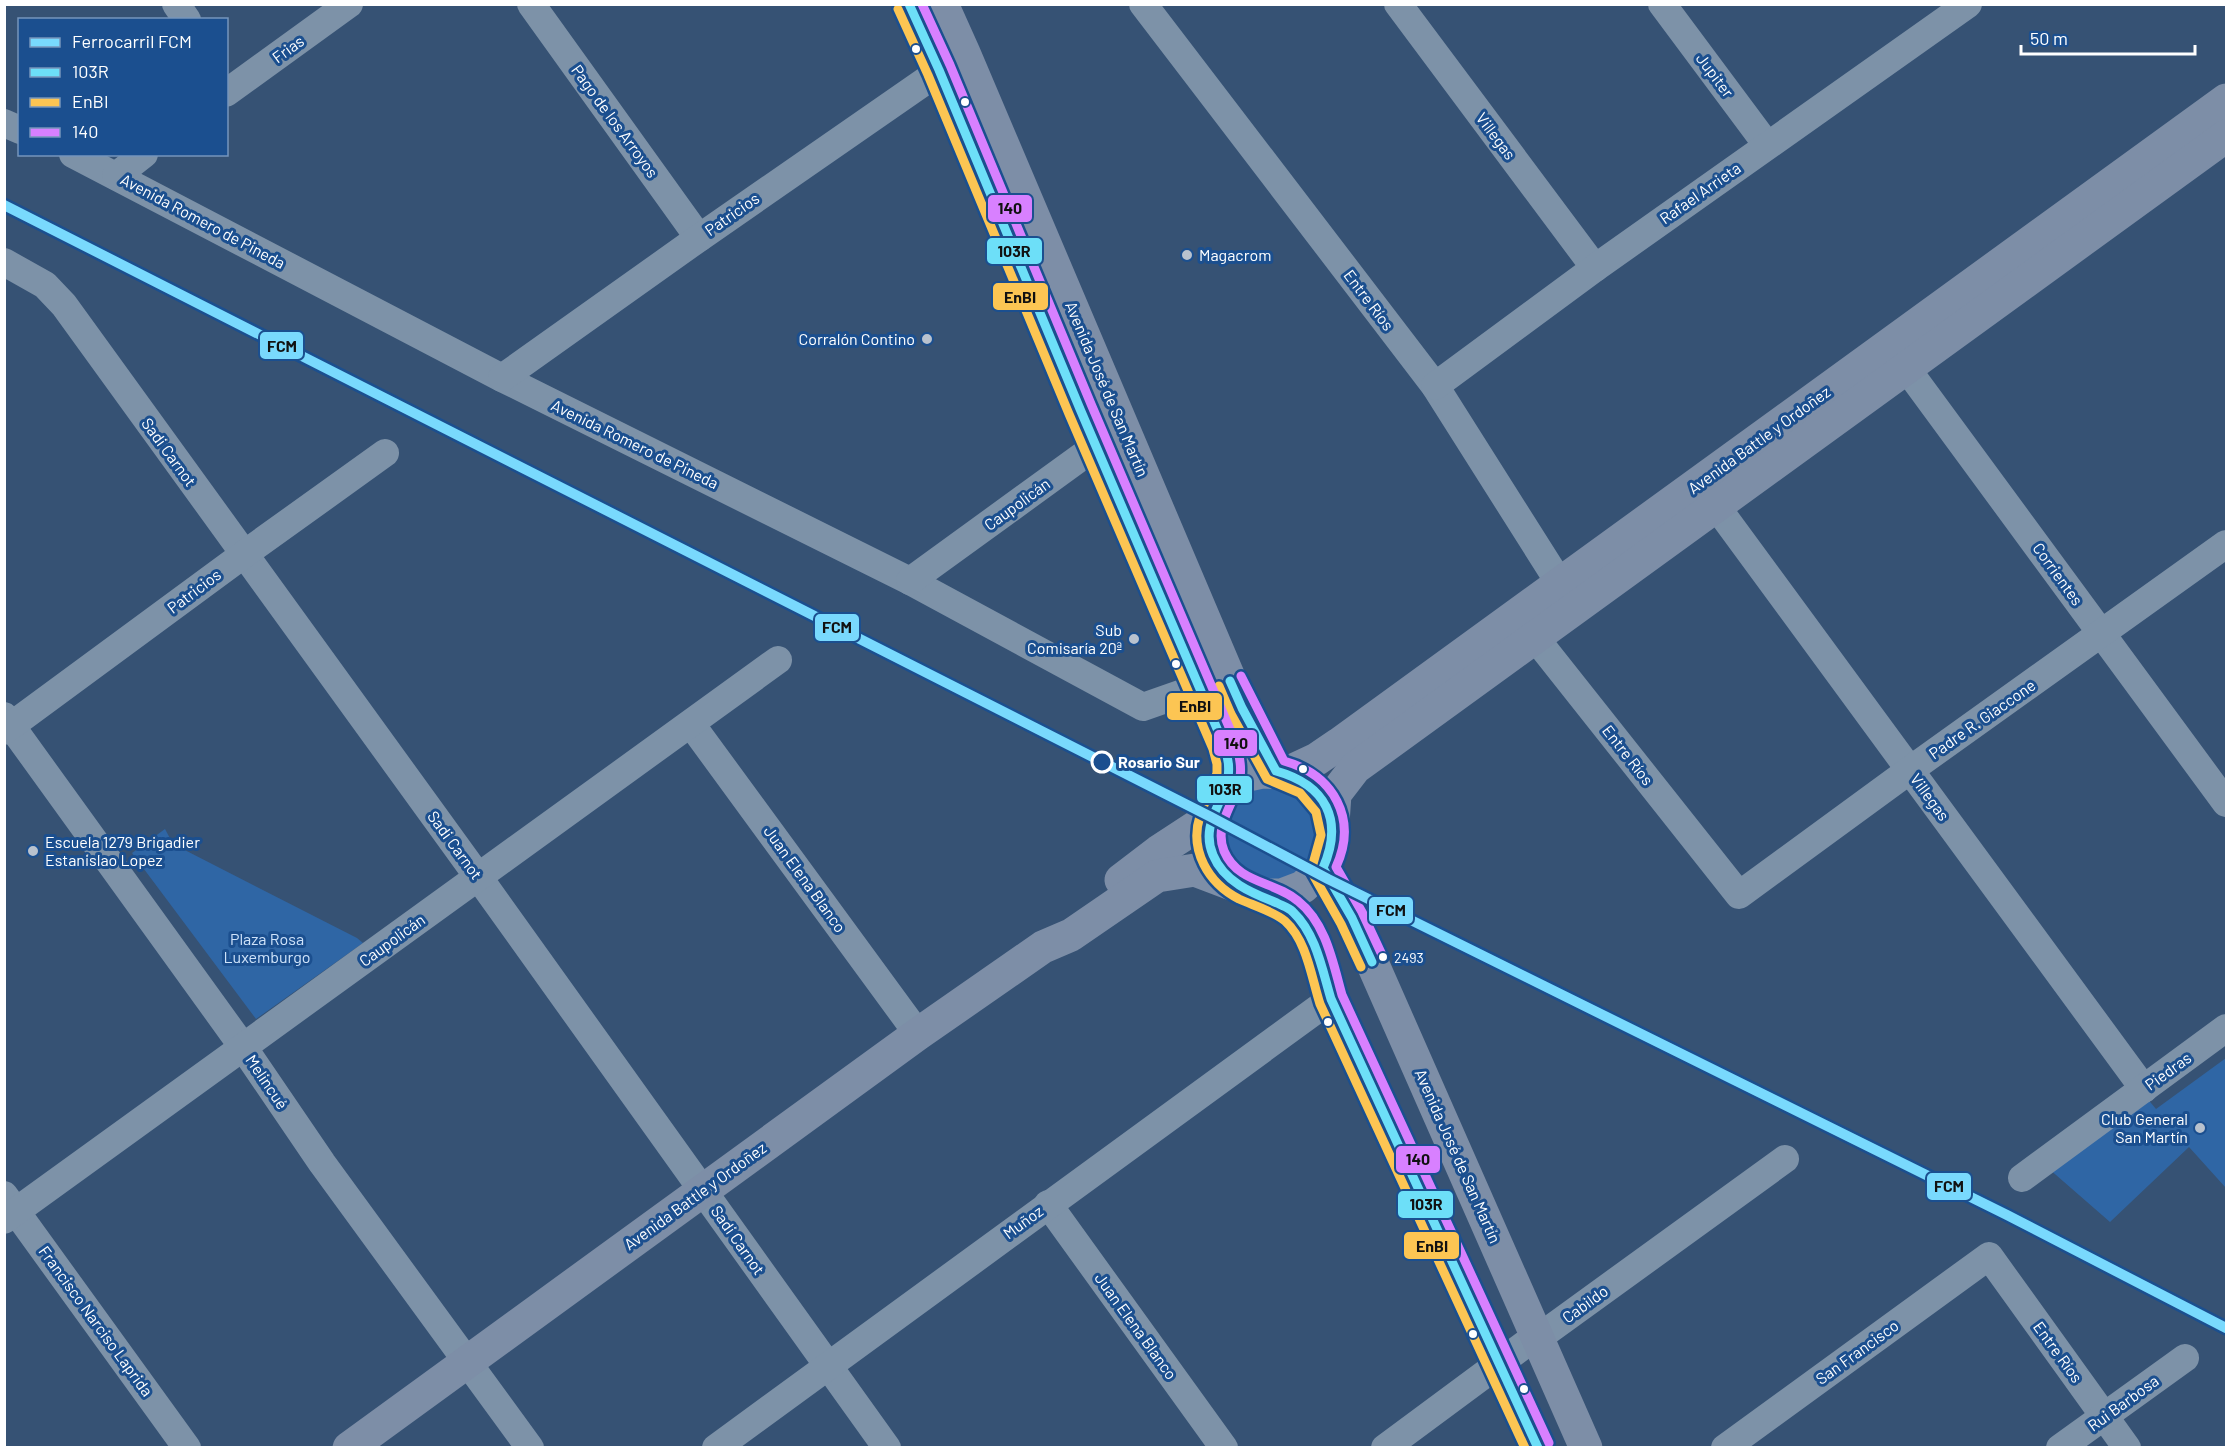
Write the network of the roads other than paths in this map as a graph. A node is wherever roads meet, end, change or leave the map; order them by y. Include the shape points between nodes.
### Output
1 (176, 4) edge
2 (349, 4) edge
3 (531, 4) edge
4 (909, 4) edge
5 (942, 4) edge
6 (1143, 4) edge
7 (1398, 4) edge
8 (1662, 4) edge
9 (1952, 9) edge
10 (186, 18) edge
11 (952, 62) junction
12 (230, 84) edge
13 (2226, 100) edge
14 (4, 123) edge
15 (18, 129) edge
16 (2226, 136) edge
17 (1767, 146) junction
18 (77, 156) edge
19 (141, 156) edge
20 (116, 176) junction
21 (699, 238) junction
22 (4, 262) edge
23 (1595, 268) junction
24 (1898, 356) junction
25 (502, 378) junction
26 (1435, 386) junction
27 (1123, 427) junction
28 (1096, 446) junction
29 (385, 453) dead end
30 (1716, 506) junction
31 (2226, 544) edge
32 (243, 555) junction
33 (910, 581) junction
34 (1567, 596) junction
35 (1526, 626) junction
36 (2102, 634) junction
37 (778, 660) dead end
38 (1200, 687) junction
39 (7, 724) edge
40 (691, 724) junction
41 (1910, 770) junction
42 (1282, 772) junction
43 (2226, 803) edge
44 (1218, 804) junction
45 (1333, 823) junction
46 (1323, 868) junction
47 (479, 878) junction
48 (1247, 889) junction
49 (1739, 895) joint
50 (1043, 947) junction
51 (1331, 999) junction
52 (2226, 1029) edge
53 (918, 1034) junction
54 (243, 1047) junction
55 (2144, 1089) junction
56 (1785, 1159) dead end
57 (2022, 1178) dead end
58 (703, 1191) junction
59 (1048, 1204) junction
60 (8, 1208) edge
61 (1989, 1256) joint
62 (1538, 1338) junction
63 (2186, 1358) dead end
64 (1500, 1362) junction
65 (468, 1363) junction
66 (827, 1366) junction
67 (2104, 1416) junction
68 (187, 1448) edge
69 (349, 1448) edge
70 (530, 1448) edge
71 (716, 1448) edge
72 (887, 1448) edge
73 (1224, 1448) edge
74 (1385, 1448) edge
75 (1538, 1448) edge
76 (1586, 1448) edge
77 (1725, 1448) edge
78 (2061, 1448) edge
79 (2127, 1448) edge

1 - 10 street
2 - 12 street, Frias
3 - 21 street, Pago de los Arroyos
4 - 11 main road, Avenida José de San Martín
5 - 11 main road, Avenida José de San Martín
6 - 26 street, Entre Ríos
7 - 23 street, Villegas
8 - 17 street, Jupiter
9 - 17 street, Rafael Arrieta
11 - 21 street, Patricios
11 - 27 main road, Avenida José de San Martín
11 - 28 main road, Avenida José de San Martín
13 - 24 main road, Avenida Battle y Ordoñez
14 - 15 street
16 - 24 main road, Avenida Battle y Ordoñez
17 - 23 street, Rafael Arrieta
18 - 20 street, Avenida Romero de Pineda
19 - 20 street
20 - 25 street, Avenida Romero de Pineda
21 - 25 street, Patricios
22 - 32 street, Sadi Carnot via 45,285 64,305
23 - 26 street, Rafael Arrieta
24 - 30 main road, Avenida Battle y Ordoñez
24 - 34 main road, Avenida Battle y Ordoñez
24 - 36 street, Corrientes
25 - 33 street, Avenida Romero de Pineda
26 - 34 street, Entre Ríos
27 - 28 street, Caupolicán
27 - 42 main road, Avenida José de San Martín via 1242,708
28 - 33 street, Caupolicán
28 - 38 main road, Avenida José de San Martín
29 - 32 street, Patricios
30 - 34 main road, Avenida Battle y Ordoñez
30 - 41 street, Villegas
31 - 36 street, Padre R. Giaccone
32 - 39 street, Patricios
32 - 47 street, Sadi Carnot
33 - 38 street, Avenida Romero de Pineda via 1143,707
34 - 35 main road, Avenida Battle y Ordoñez
35 - 42 main road, Avenida Battle y Ordoñez via 1317,759
35 - 45 main road, Avenida Battle y Ordoñez via 1355,768 1335,794
35 - 49 street, Entre Ríos
36 - 41 street, Padre R. Giaccone
36 - 43 street, Corrientes
37 - 40 street, Caupolicán
38 - 44 main road, Avenida José de San Martín via 1229,762
39 - 54 street, Melincué
40 - 47 street, Caupolicán
40 - 53 street, Juan Elena Blanco
41 - 49 street, Padre R. Giaccone
41 - 55 street, Villegas
42 - 44 main road via 1248,775
42 - 45 main road via 1309,784 1324,801
44 - 48 main road via 1208,833 1211,852 1220,870
44 - 50 main road, Avenida Battle y Ordoñez via 1063,925
45 - 46 main road via 1333,843
46 - 48 main road via 1303,887 1282,895
46 - 62 main road, Avenida José de San Martín via 1352,918
47 - 54 street, Caupolicán
47 - 58 street, Sadi Carnot
48 - 50 main road, Avenida Battle y Ordoñez via 1195,870 1157,876 1071,935
48 - 51 main road via 1292,910 1312,938
50 - 53 main road, Avenida Battle y Ordoñez
51 - 59 street, Muñoz
51 - 64 main road
52 - 55 street, Piedras
53 - 58 main road, Avenida Battle y Ordoñez
54 - 60 street, Caupolicán
54 - 65 street, Melincué
55 - 57 street, Piedras
56 - 62 street, Cabildo
58 - 65 main road, Avenida Battle y Ordoñez
58 - 66 street, Sadi Carnot
59 - 66 street, Muñoz
59 - 73 street, Juan Elena Blanco
60 - 68 street, Francisco Narciso Laprida
61 - 67 street, Entre Ríos
61 - 77 street, San Francisco
62 - 64 street, Cabildo
62 - 76 main road, Avenida José de San Martín
63 - 67 street, Rui Barbosa
64 - 74 street, Cabildo
64 - 75 main road
65 - 69 main road, Avenida Battle y Ordoñez
65 - 70 street, Melincué
66 - 71 street, Muñoz
66 - 72 street, Sadi Carnot
67 - 78 street, Rui Barbosa
67 - 79 street, Entre Ríos

